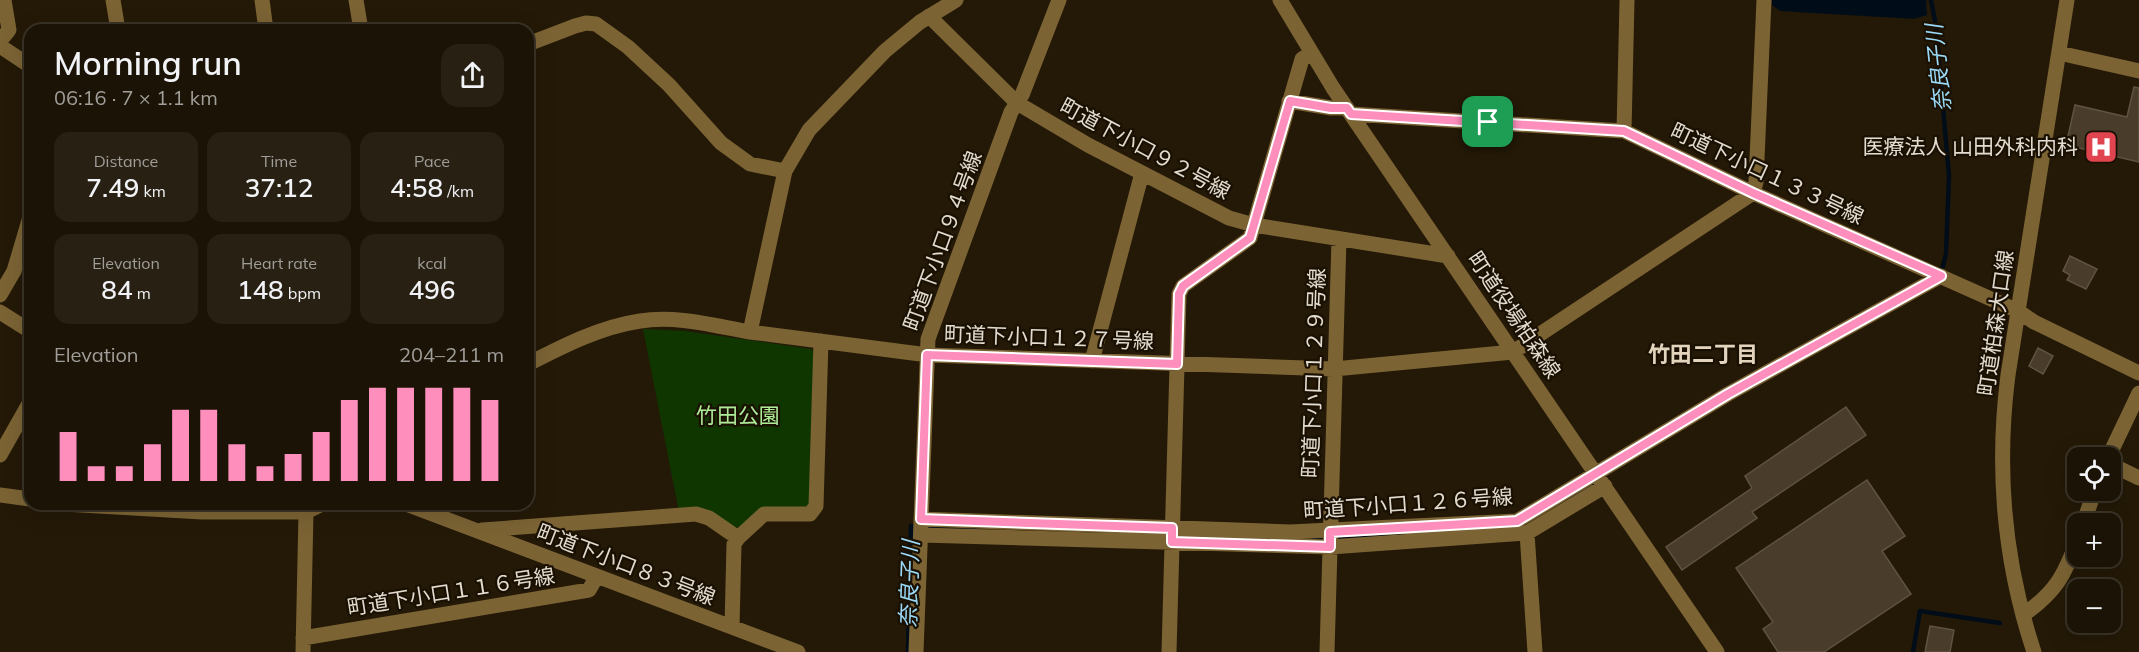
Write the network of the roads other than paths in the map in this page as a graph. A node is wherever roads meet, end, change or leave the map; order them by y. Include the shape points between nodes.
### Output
1 (4, 0) edge
2 (113, 0) edge
3 (262, 0) edge
4 (356, 0) edge
5 (956, 0) edge
6 (1059, 0) edge
7 (1280, 0) edge
8 (1627, 0) edge
9 (1764, 0) edge
10 (2067, 0) edge
11 (929, 16) junction
12 (117, 24) edge
13 (265, 24) edge
14 (360, 24) edge
15 (0, 41) edge
16 (534, 42) edge
17 (0, 46) edge
18 (1311, 53) junction
19 (2059, 53) junction
20 (24, 62) edge
21 (2139, 71) edge
22 (1290, 101) junction
23 (1017, 103) junction
24 (1349, 111) junction
25 (1624, 131) junction
26 (785, 171) junction
27 (1142, 173) junction
28 (1753, 193) junction
29 (1254, 225) junction
30 (24, 237) edge
31 (1339, 239) junction
32 (1448, 256) junction
33 (1941, 276) junction
34 (0, 295) edge
35 (2018, 310) junction
36 (0, 312) edge
37 (24, 327) edge
38 (750, 332) junction
39 (821, 341) junction
40 (1513, 352) junction
41 (927, 355) junction
42 (534, 361) edge
43 (1092, 361) junction
44 (1177, 364) junction
45 (1334, 369) junction
46 (2139, 373) edge
47 (2139, 393) edge
48 (24, 413) edge
49 (2113, 447) edge
50 (0, 455) edge
51 (2121, 469) edge
52 (2139, 478) edge
53 (1601, 480) junction
54 (0, 495) edge
55 (24, 498) edge
56 (254, 510) edge
57 (310, 510) edge
58 (422, 510) edge
59 (306, 512) junction
60 (921, 527) junction
61 (476, 531) junction
62 (1527, 533) junction
63 (1172, 535) junction
64 (738, 538) junction
65 (1330, 539) junction
66 (2067, 567) edge
67 (597, 576) junction
68 (2023, 615) junction
69 (732, 627) junction
70 (303, 645) edge
71 (798, 652) edge
72 (916, 652) edge
73 (1169, 652) edge
74 (1327, 652) edge
75 (1535, 652) edge
76 (1717, 652) edge
77 (2034, 652) edge

1 - 15 street via 9,30
2 - 12 street
3 - 13 street
4 - 14 street
5 - 11 street
6 - 23 street, 町道下小口９４号線
7 - 18 street, 町道役場柏森線
8 - 25 street
9 - 28 street
10 - 19 street, 町道柏森大口線
11 - 23 street, 町道下小口９２号線
11 - 26 street via 885,51 809,130
16 - 26 street via 575,26 596,24 669,85 721,143 750,164
17 - 20 street
18 - 22 street via 1302,59
18 - 24 street, 町道役場柏森線
19 - 21 street
19 - 35 street, 町道柏森大口線
22 - 24 street, 町道下小口１３３号線
22 - 29 street
23 - 27 street, 町道下小口９２号線
23 - 41 street, 町道下小口９４号線 via 928,339
24 - 25 street, 町道下小口１３３号線
24 - 32 street, 町道役場柏森線
25 - 28 street, 町道下小口１３３号線
26 - 38 street
27 - 29 street, 町道下小口９２号線 via 1229,218
27 - 43 street
28 - 33 street, 町道下小口１３３号線
28 - 40 street, 町道下小口１２７号線
29 - 31 street, 町道下小口９２号線
29 - 44 street via 1250,238 1183,286 1179,294
30 - 34 street via 14,271
31 - 32 street, 町道下小口９２号線
31 - 45 street, 町道下小口１２９号線
32 - 40 street, 町道役場柏森線
33 - 35 street, 町道下小口１３３号線
33 - 53 street, 町道下小口１２６号線 via 1728,394
35 - 46 street, 町道下小口１３３号線 via 2034,322
35 - 68 street, 町道柏森大口線 via 2006,388 2002,456 2008,548
36 - 37 street
38 - 39 street, 町道下小口１２７号線
38 - 42 street, 町道下小口１２７号線 via 679,321 641,321 599,332
39 - 41 street, 町道下小口１２７号線
39 - 64 street via 816,506 810,514 764,514
40 - 45 street, 町道下小口１２７号線
40 - 53 street, 町道役場柏森線
41 - 43 street, 町道下小口１２７号線
41 - 60 street, 町道下小口９４号線
43 - 44 street, 町道下小口１２７号線
44 - 45 street, 町道下小口１２７号線
44 - 63 street
45 - 65 street, 町道下小口１２９号線
47 - 49 street
48 - 50 street
51 - 52 street
53 - 62 street
53 - 65 street, 町道下小口１２６号線 via 1517,521
53 - 76 street, 町道役場柏森線
54 - 55 street
56 - 59 street
57 - 59 street
58 - 61 street, 町道下小口８３号線
59 - 70 street
60 - 63 street
60 - 72 street, 町道下小口９４号線
61 - 64 street via 696,513
61 - 67 street, 町道下小口８３号線
62 - 65 street
62 - 75 street
63 - 65 street
63 - 73 street
64 - 69 street via 734,544
65 - 74 street, 町道下小口１２９号線
66 - 68 street via 2063,578
67 - 69 street, 町道下小口８３号線
67 - 70 street, 町道下小口１１６号線 via 589,590
68 - 77 street, 町道柏森大口線
69 - 71 street, 町道下小口８３号線

